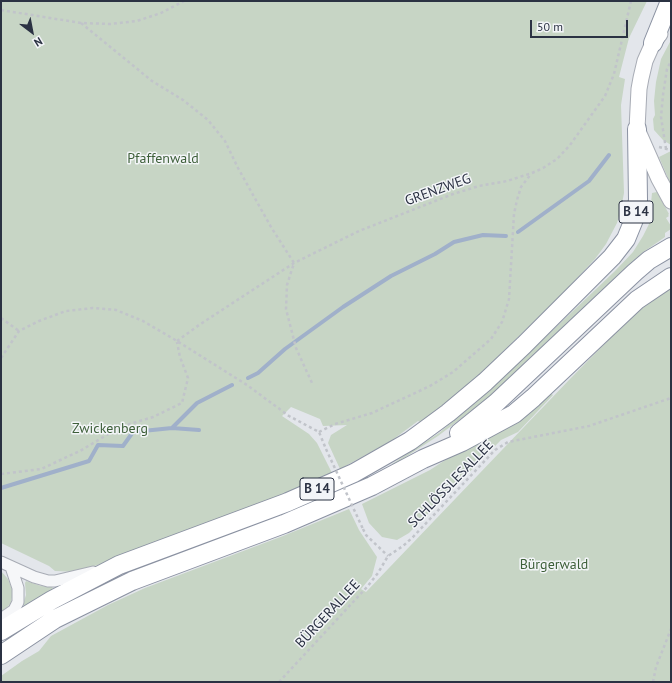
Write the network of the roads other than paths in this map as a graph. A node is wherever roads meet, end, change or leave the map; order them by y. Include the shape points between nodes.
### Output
1 (670, 1) edge
2 (671, 18) edge
3 (654, 43) junction
4 (638, 129) junction
5 (671, 201) edge
6 (671, 247) edge
7 (671, 277) edge
8 (423, 459) junction
9 (6, 564) edge
10 (119, 565) junction
11 (1, 619) edge
12 (1, 631) edge
13 (1, 655) edge

1 - 3 highway, B 14
2 - 3 main road
3 - 4 main road, B 14 via 645,61 638,89
4 - 5 main road via 659,180
4 - 10 highway, B 14 via 638,200 635,217 626,239 574,297 458,405 410,441 354,473 288,502
6 - 8 highway, B 14 via 627,279 473,423
7 - 8 highway via 637,300 514,414 462,442
8 - 13 highway, B 14 via 372,486 284,524 132,581 55,619
9 - 10 street via 41,580 55,581
9 - 11 street via 18,588 18,602 14,610
10 - 12 highway, B 14 via 52,600

